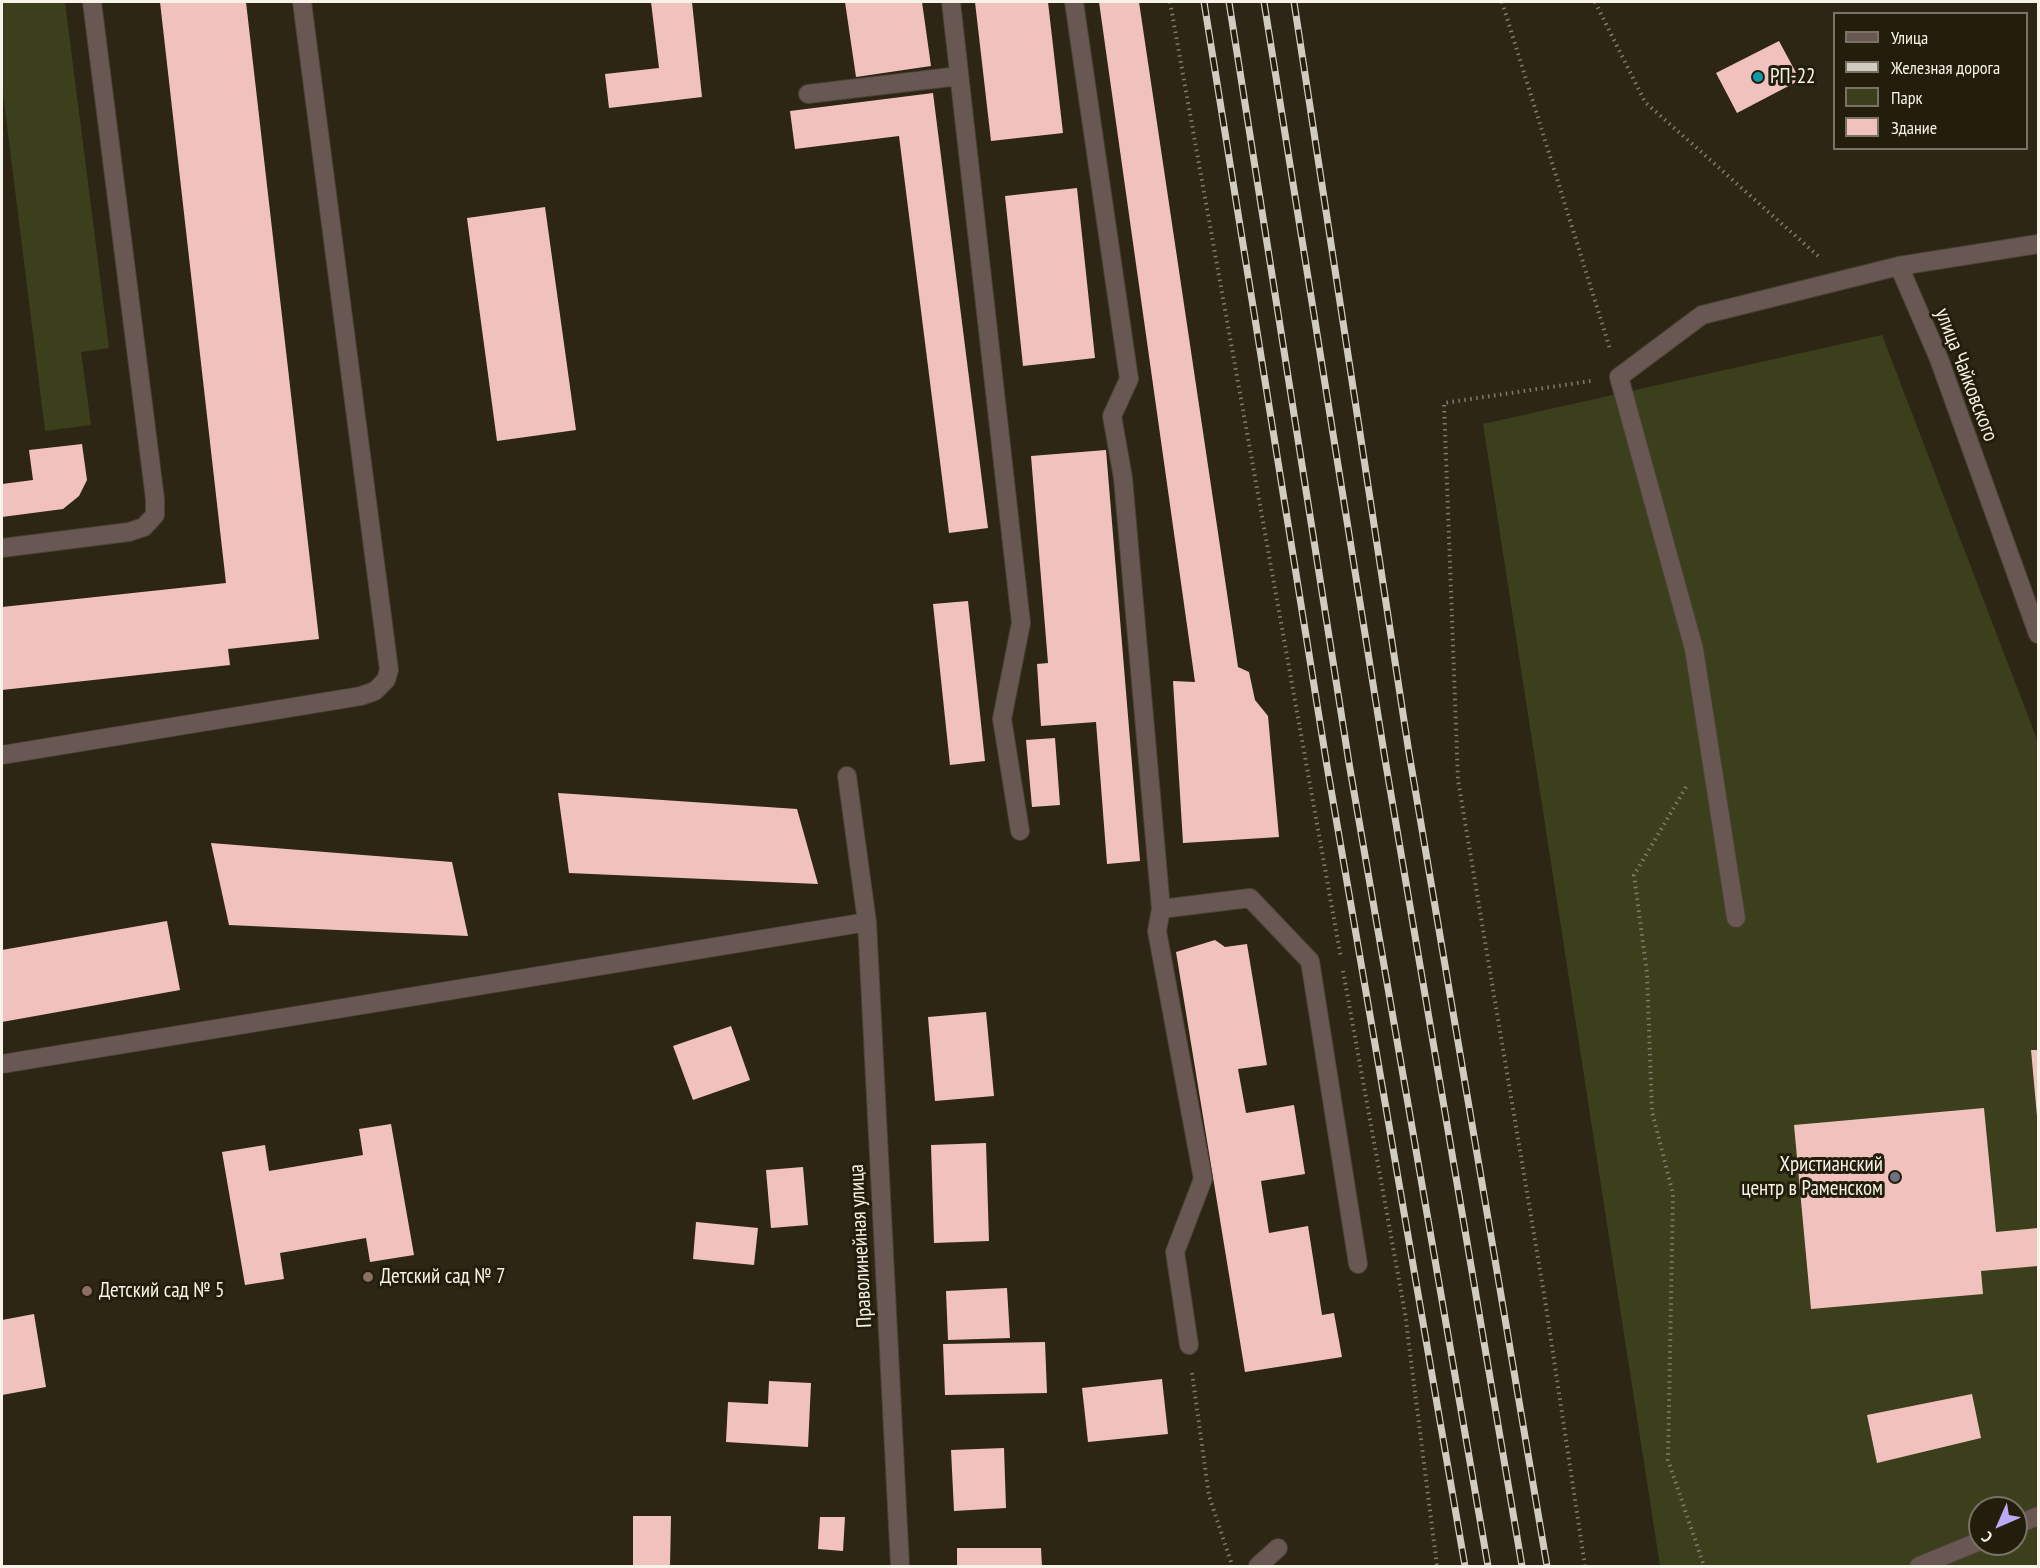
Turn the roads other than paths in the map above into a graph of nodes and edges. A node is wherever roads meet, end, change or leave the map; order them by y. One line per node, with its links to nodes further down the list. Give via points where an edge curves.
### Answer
1 (92, 2): 9 (street, via 155,515 144,527 129,532)
2 (302, 2): 11 (street, via 389,670 386,680 375,691 361,696)
3 (951, 2): 5 (street)
4 (1074, 2): 14 (street, via 1129,379 1112,416 1123,478)
5 (959, 76): 6 (street); 13 (street, via 1021,623 1002,719)
6 (808, 94)
7 (2038, 244): 8 (street)
8 (1899, 266): 10 (street, улица Чайковского, via 1939,359); 15 (street, via 1702,315 1619,377 1694,649)
9 (2, 548)
10 (2038, 634)
11 (2, 755)
12 (847, 776): 16 (street, Праволинейная улица)
13 (1020, 831)
14 (1161, 909): 18 (street, via 1250,898 1310,961); 19 (street, via 1157,931 1203,1179 1175,1252)
15 (1736, 918)
16 (867, 922): 17 (street); 22 (street, Праволинейная улица)
17 (2, 1064)
18 (1358, 1264)
19 (1189, 1345)
20 (1968, 1546): 24 (street)
21 (1278, 1548): 23 (street)
22 (900, 1566)
23 (1257, 1566)
24 (1919, 1566)

